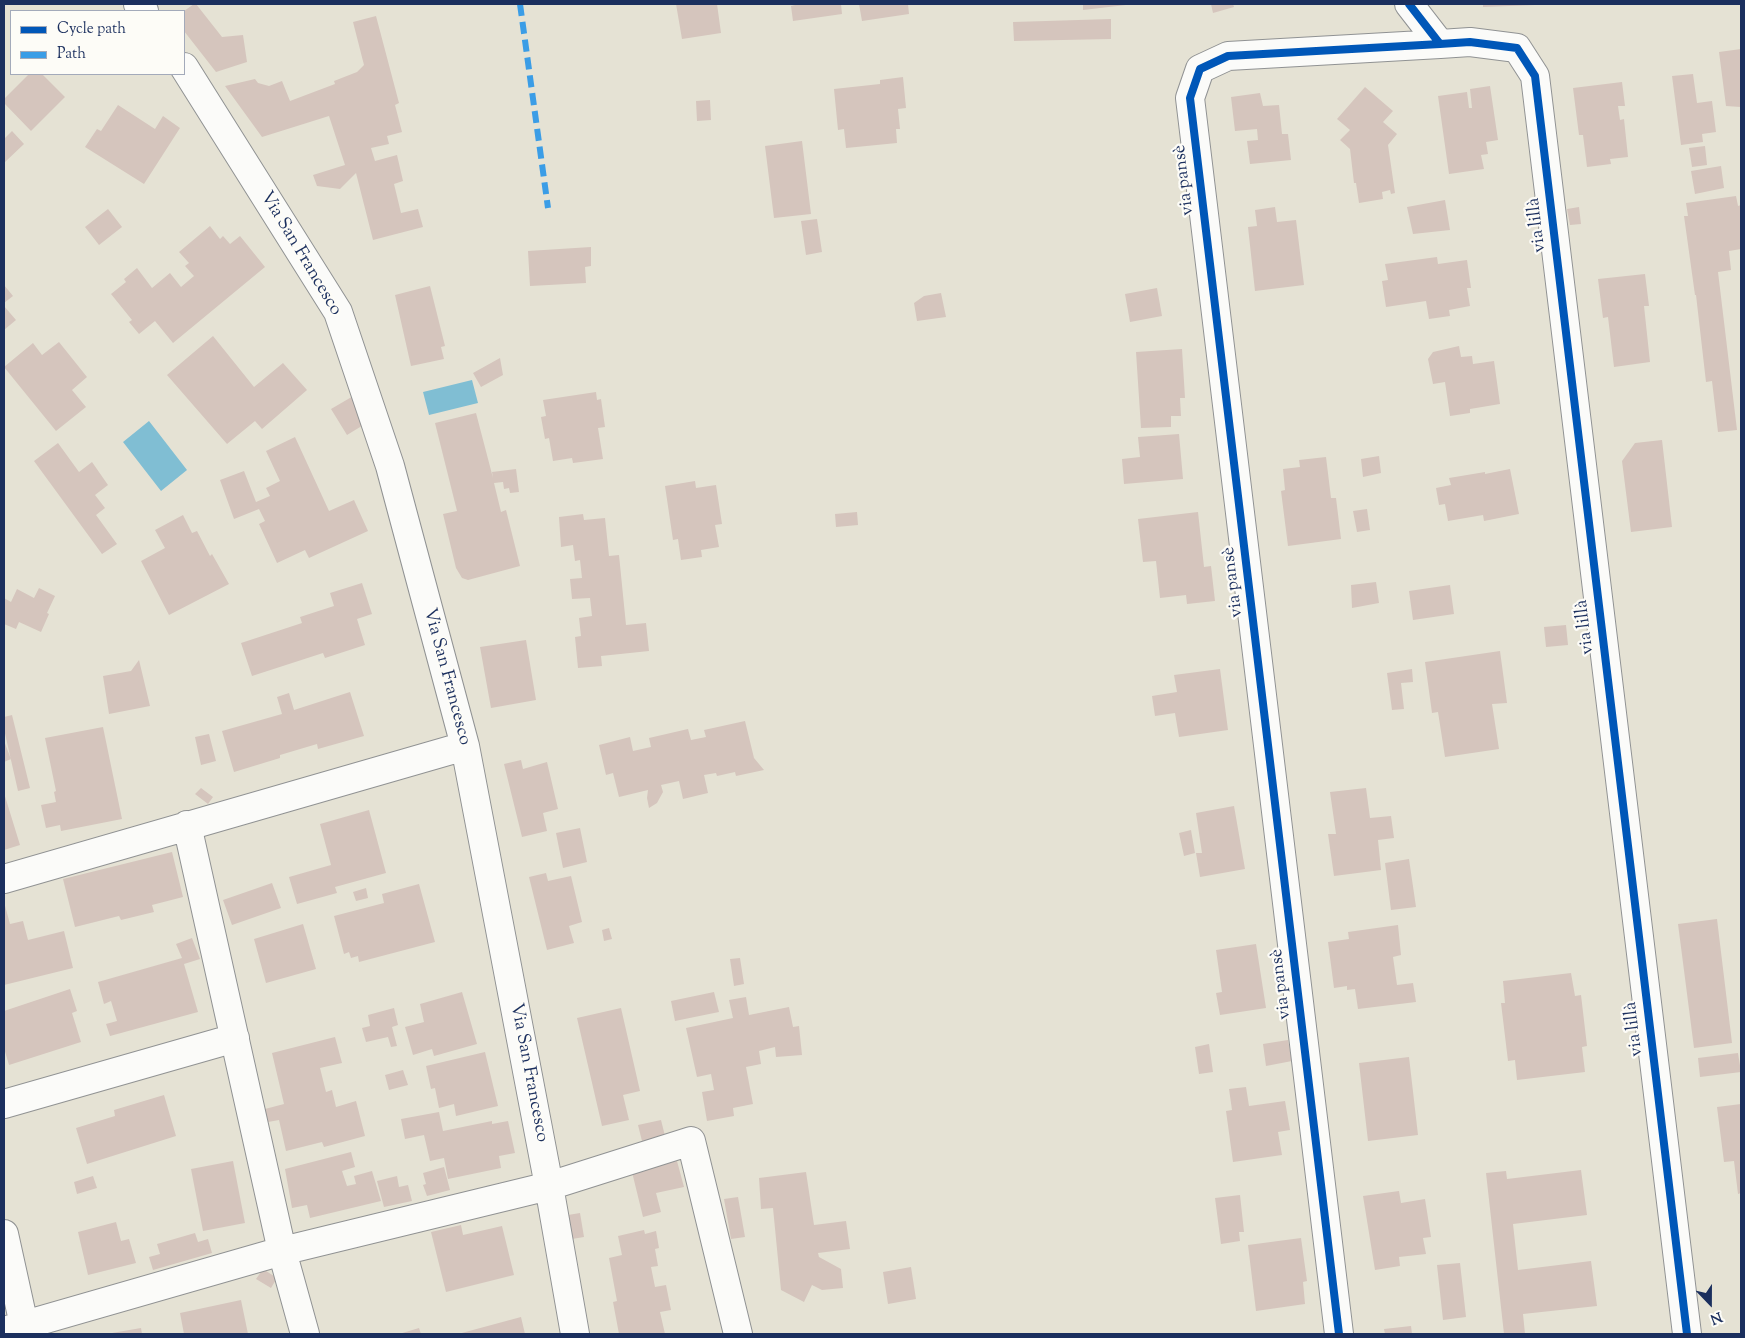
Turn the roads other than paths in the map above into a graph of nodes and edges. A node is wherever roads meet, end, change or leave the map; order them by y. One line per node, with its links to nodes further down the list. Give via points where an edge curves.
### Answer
1 (1409, 4): 2 (street)
2 (1440, 44): 16 (street, via pansè, via 1228,56 1200,69 1190,98); 17 (street, via lillà, via 1470,42 1517,48 1535,76)
3 (185, 69): 4 (street, Via San Francesco, via 338,312 390,466)
4 (465, 746): 5 (street); 9 (street, Via San Francesco)
5 (187, 825): 6 (street); 7 (street)
6 (4, 879)
7 (235, 1038): 8 (street); 11 (street)
8 (4, 1104)
9 (549, 1186): 11 (street); 14 (street, Via San Francesco); 15 (street, via 691,1141)
10 (4, 1234): 12 (street)
11 (282, 1250): 12 (street); 13 (street)
12 (18, 1330)
13 (305, 1334)
14 (575, 1334)
15 (738, 1334)
16 (1339, 1334)
17 (1687, 1334)

